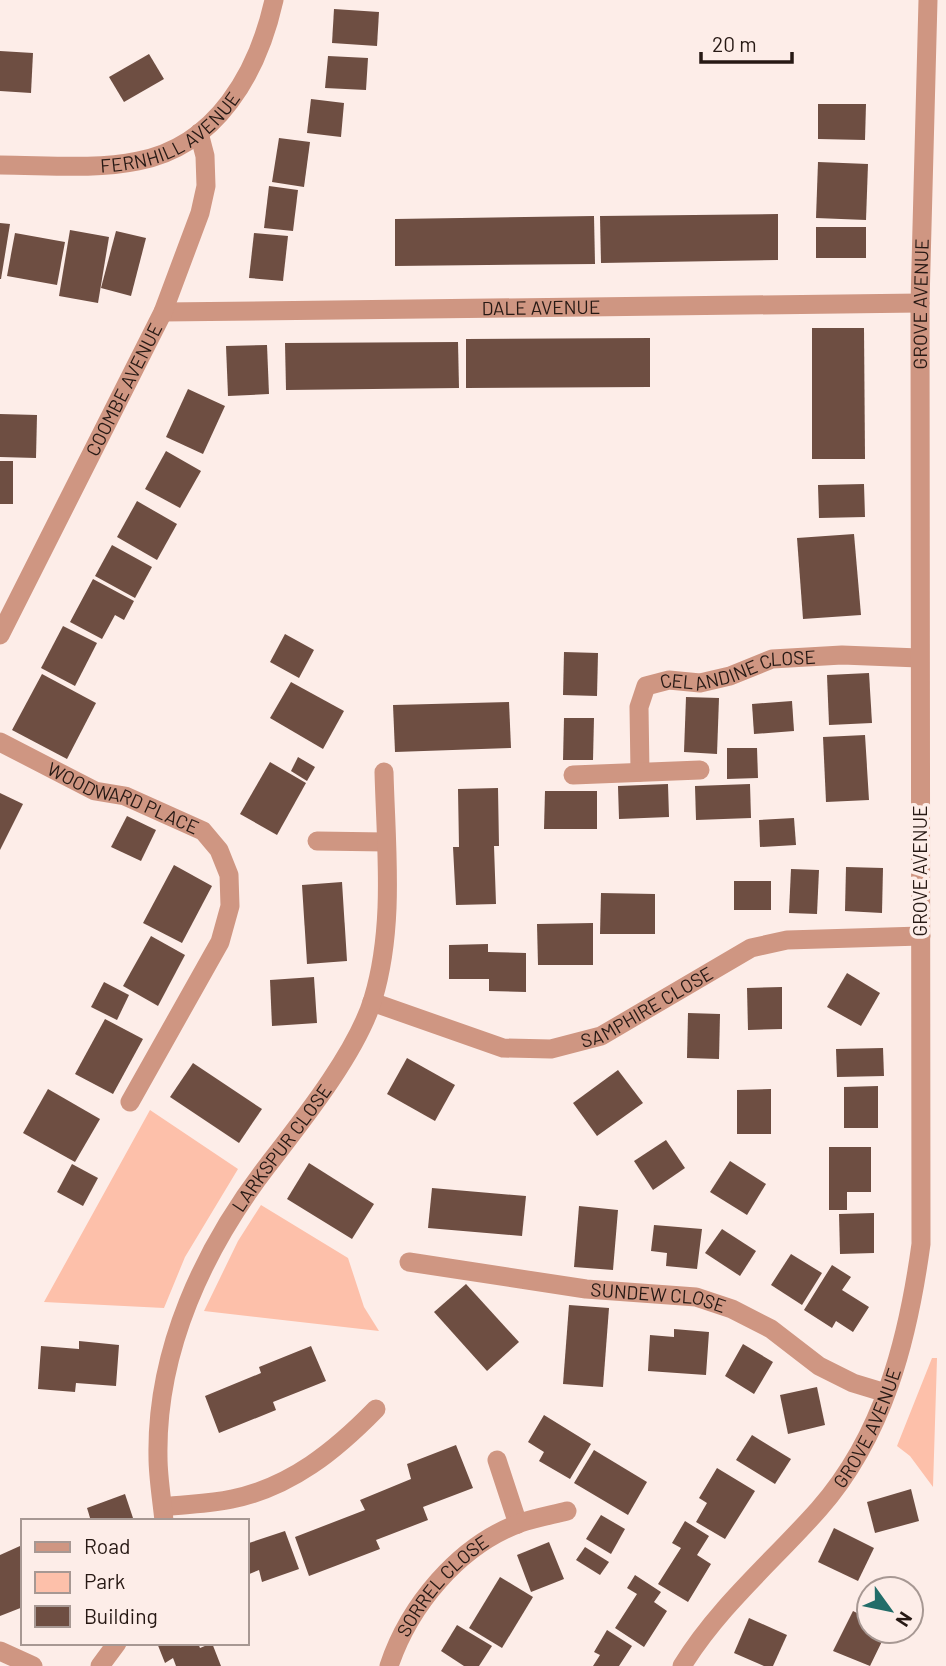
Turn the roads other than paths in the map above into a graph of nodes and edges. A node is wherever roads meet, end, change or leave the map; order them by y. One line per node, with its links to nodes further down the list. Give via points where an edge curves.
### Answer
1 (274, 0): 5 (street, FERNHILL AVENUE, via 268,26 242,85)
2 (928, 0): 3 (street, GROVE AVENUE)
3 (926, 75): 4 (street); 7 (street, GROVE AVENUE)
4 (946, 75)
5 (199, 133): 6 (street, FERNHILL AVENUE, via 162,155 139,161); 8 (street, COOMBE AVENUE, via 206,186)
6 (0, 165)
7 (920, 303): 8 (street, DALE AVENUE); 10 (street, GROVE AVENUE)
8 (163, 312): 9 (street, COOMBE AVENUE)
9 (0, 635)
10 (919, 658): 14 (street, CELANDINE CLOSE, via 842,655 772,659 730,676 646,685 639,707); 18 (street, GROVE AVENUE)
11 (0, 742): 20 (street, WOODWARD PLACE, via 95,791 125,796 203,831 219,850 229,875 230,906 220,942)
12 (699, 770): 14 (street)
13 (384, 772): 17 (street, LARKSPUR CLOSE)
14 (640, 772): 15 (street)
15 (573, 775)
16 (317, 841): 17 (street)
17 (386, 842): 19 (street, LARKSPUR CLOSE, via 387,920)
18 (921, 936): 19 (street, SAMPHIRE CLOSE, via 787,940 751,948 601,1036 551,1049 503,1048); 22 (street, GROVE AVENUE, via 921,1244 912,1315)
19 (372, 1002): 26 (street, LARKSPUR CLOSE, via 341,1063 224,1228 189,1297 165,1376 158,1458)
20 (131, 1102)
21 (408, 1262): 22 (street, SUNDEW CLOSE, via 586,1289 696,1297 771,1329 819,1367)
22 (886, 1393): 33 (street, GROVE AVENUE, via 848,1470 821,1507 711,1623)
23 (376, 1409): 26 (street, via 339,1446 274,1485)
24 (497, 1460): 27 (street)
25 (567, 1511): 27 (street, SORREL CLOSE)
26 (164, 1514)
27 (518, 1524): 32 (street, SORREL CLOSE, via 471,1550 428,1591)
28 (116, 1645): 31 (street)
29 (0, 1651): 30 (street)
30 (33, 1666)
31 (100, 1666)
32 (388, 1666)
33 (682, 1666)

